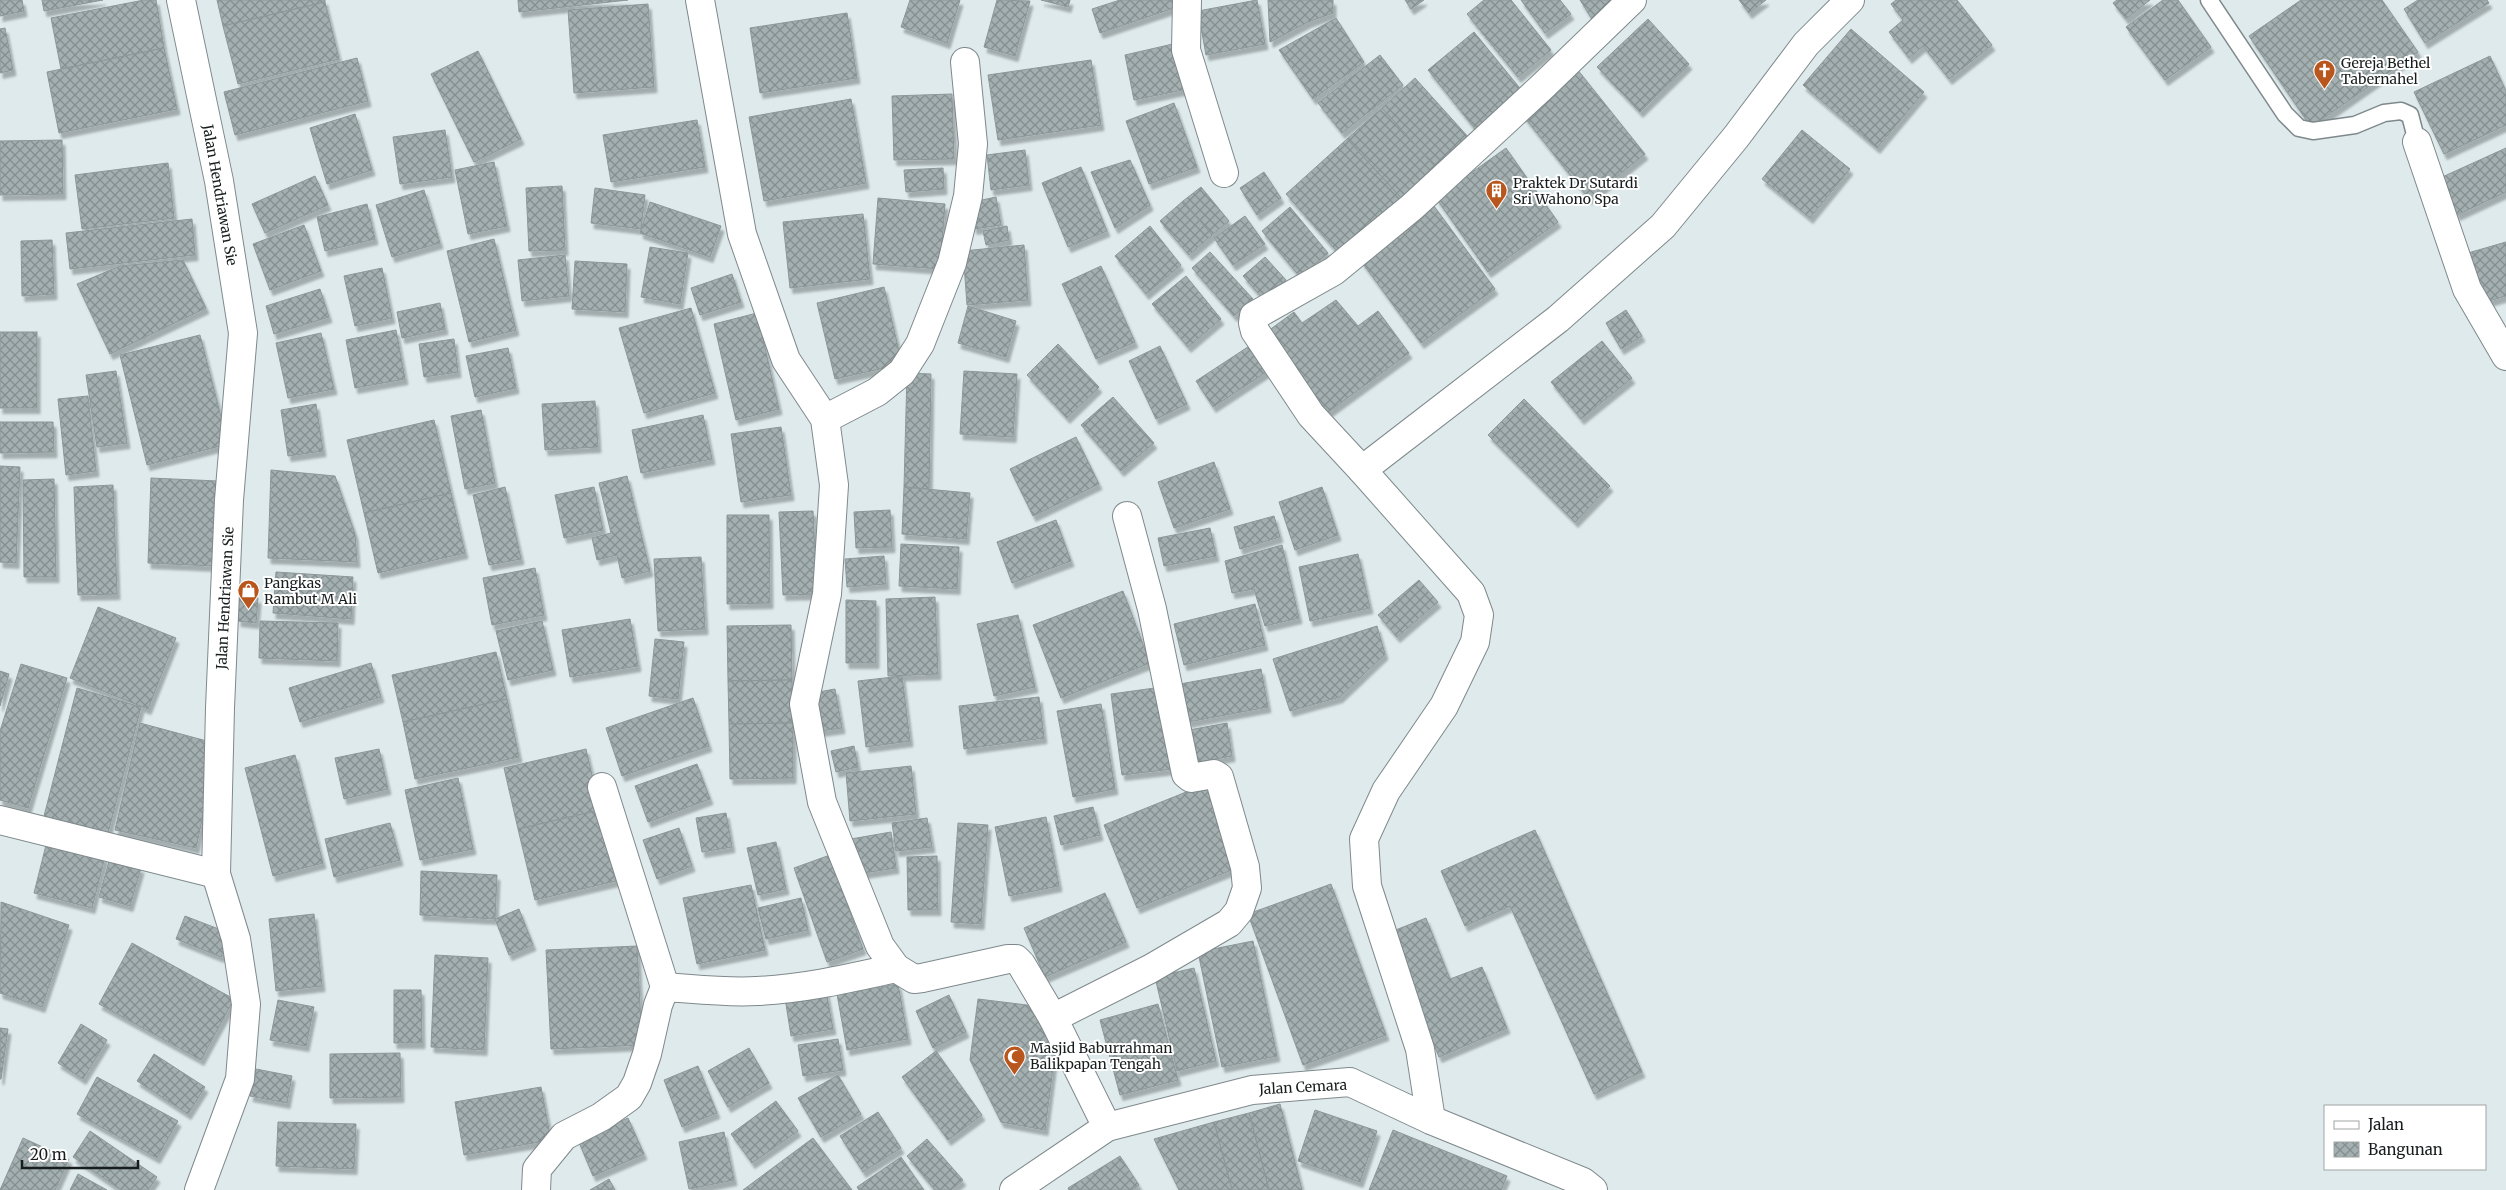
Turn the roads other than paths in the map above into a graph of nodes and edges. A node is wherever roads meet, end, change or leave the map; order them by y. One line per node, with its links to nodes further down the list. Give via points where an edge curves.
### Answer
1 (182, 0): 16 (street, Jalan Hendriawan Sie, via 219,181 243,333 228,520)
2 (700, 0): 11 (street, via 742,234 786,360)
3 (1187, 0): 9 (street, via 1186,50)
4 (1632, 0): 12 (street, via 1412,207 1334,271 1254,316 1255,331 1306,407)
5 (1850, 0): 12 (street, via 1806,44 1663,226 1558,319)
6 (2209, 0): 8 (lane, via 2285,114 2299,128 2313,131 2355,125 2384,113 2401,111 2410,116)
7 (965, 62): 11 (street, via 973,144 968,196 952,263 920,344 902,372 877,392)
8 (2417, 142): 10 (street, via 2467,290)
9 (1224, 173)
10 (2506, 356)
11 (825, 419): 17 (street, via 834,485 827,594 804,704 822,802 880,946)
12 (1362, 470): 20 (street, via 1471,593 1480,616 1475,642 1444,706 1386,791 1364,840 1366,886 1420,1049)
13 (1127, 516): 19 (street, via 1152,609 1186,774 1191,778 1214,774 1219,777 1245,867 1247,888 1239,911 1229,923 1150,969)
14 (602, 787): 18 (street)
15 (0, 820): 16 (street)
16 (216, 874): 22 (street, Jalan Hendriawan Sie, via 236,938 246,1004 240,1078)
17 (896, 968): 18 (street, via 835,981 755,992); 19 (street, via 914,978 922,978 1016,959)
18 (665, 987): 23 (street, via 647,1054 629,1097 601,1117 564,1136 537,1169)
19 (1053, 1018): 21 (street)
20 (1431, 1120): 21 (street, Jalan Cemara, via 1350,1082 1252,1090); 25 (street, Jalan Cemara, via 1583,1182)
21 (1107, 1127): 24 (street, Jalan Cemara)
22 (198, 1190)
23 (536, 1190)
24 (1014, 1190)
25 (1593, 1190)

